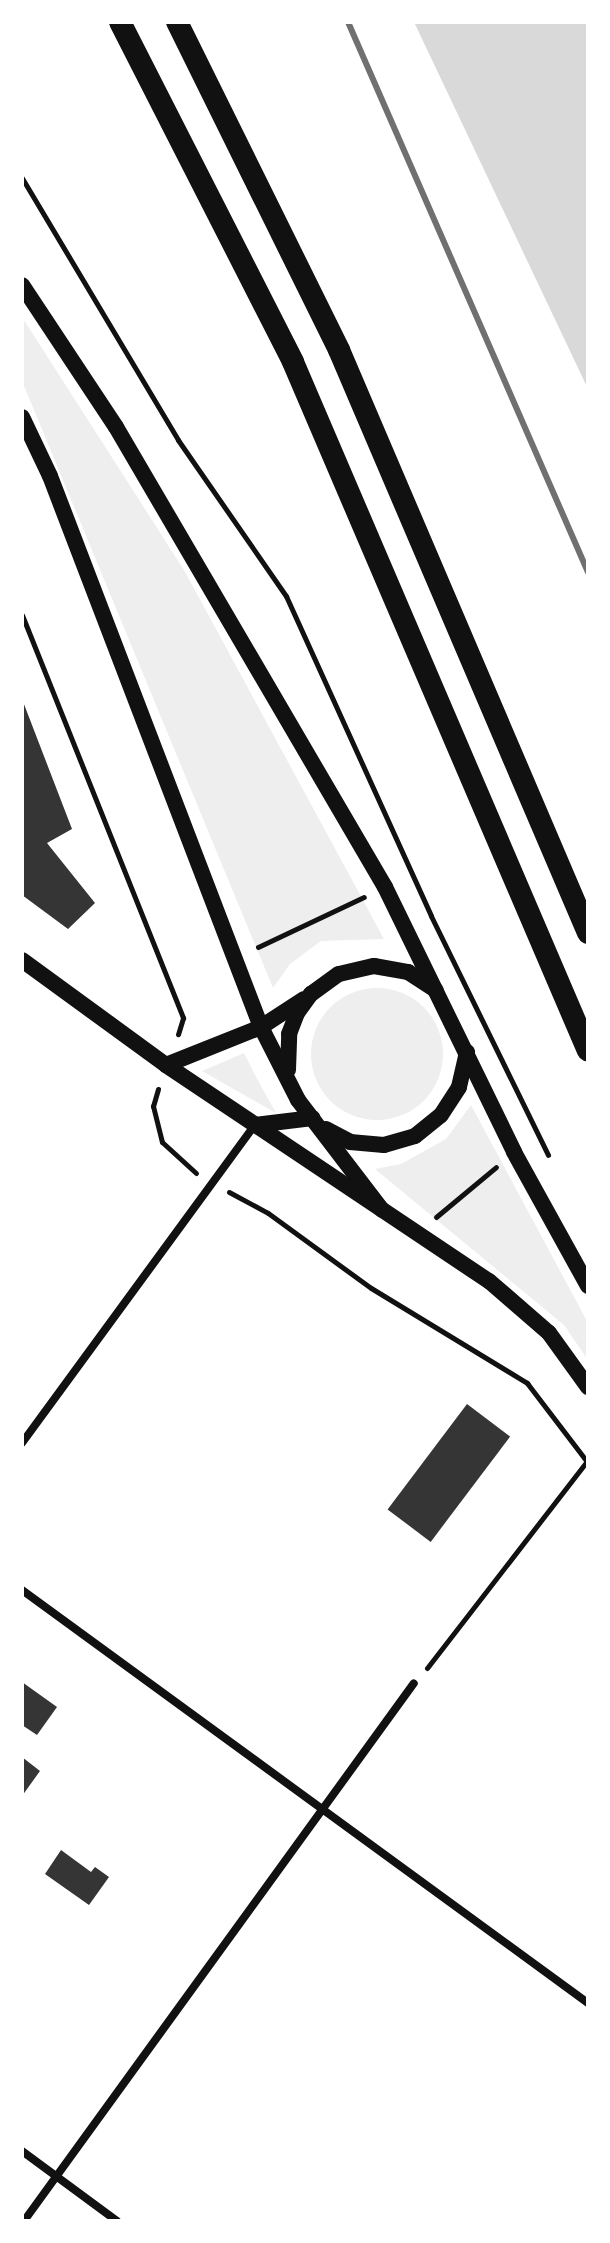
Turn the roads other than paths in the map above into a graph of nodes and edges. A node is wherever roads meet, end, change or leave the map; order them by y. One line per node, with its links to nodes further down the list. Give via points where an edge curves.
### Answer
1 (120, 22): 10 (highway, via 293,362)
2 (177, 22): 5 (highway, via 339,350)
3 (22, 285): 7 (main road, via 133,454 385,887)
4 (22, 417): 9 (main road, via 50,476)
5 (588, 933)
6 (22, 960): 12 (main road)
7 (437, 991): 8 (main road, via 408,972 374,966 339,974); 11 (main road)
8 (311, 994): 9 (main road); 13 (main road, via 289,1034)
9 (261, 1027): 12 (main road); 13 (main road)
10 (588, 1051)
11 (467, 1052): 14 (main road, via 459,1087 441,1115 415,1136 384,1145 350,1142); 17 (main road, via 514,1152)
12 (166, 1065): 15 (main road)
13 (289, 1080): 14 (main road)
14 (317, 1123): 15 (main road); 16 (main road)
15 (255, 1125): 16 (main road); 19 (street)
16 (382, 1210): 18 (main road, via 489,1281 549,1333)
17 (588, 1286)
18 (588, 1387)
19 (22, 1443)
20 (22, 1590): 22 (street)
21 (414, 1683): 22 (street)
22 (323, 1809): 23 (street); 25 (street)
23 (588, 2003)
24 (22, 2151): 25 (street)
25 (56, 2177): 26 (street); 27 (street)
26 (24, 2221)
27 (117, 2221)

